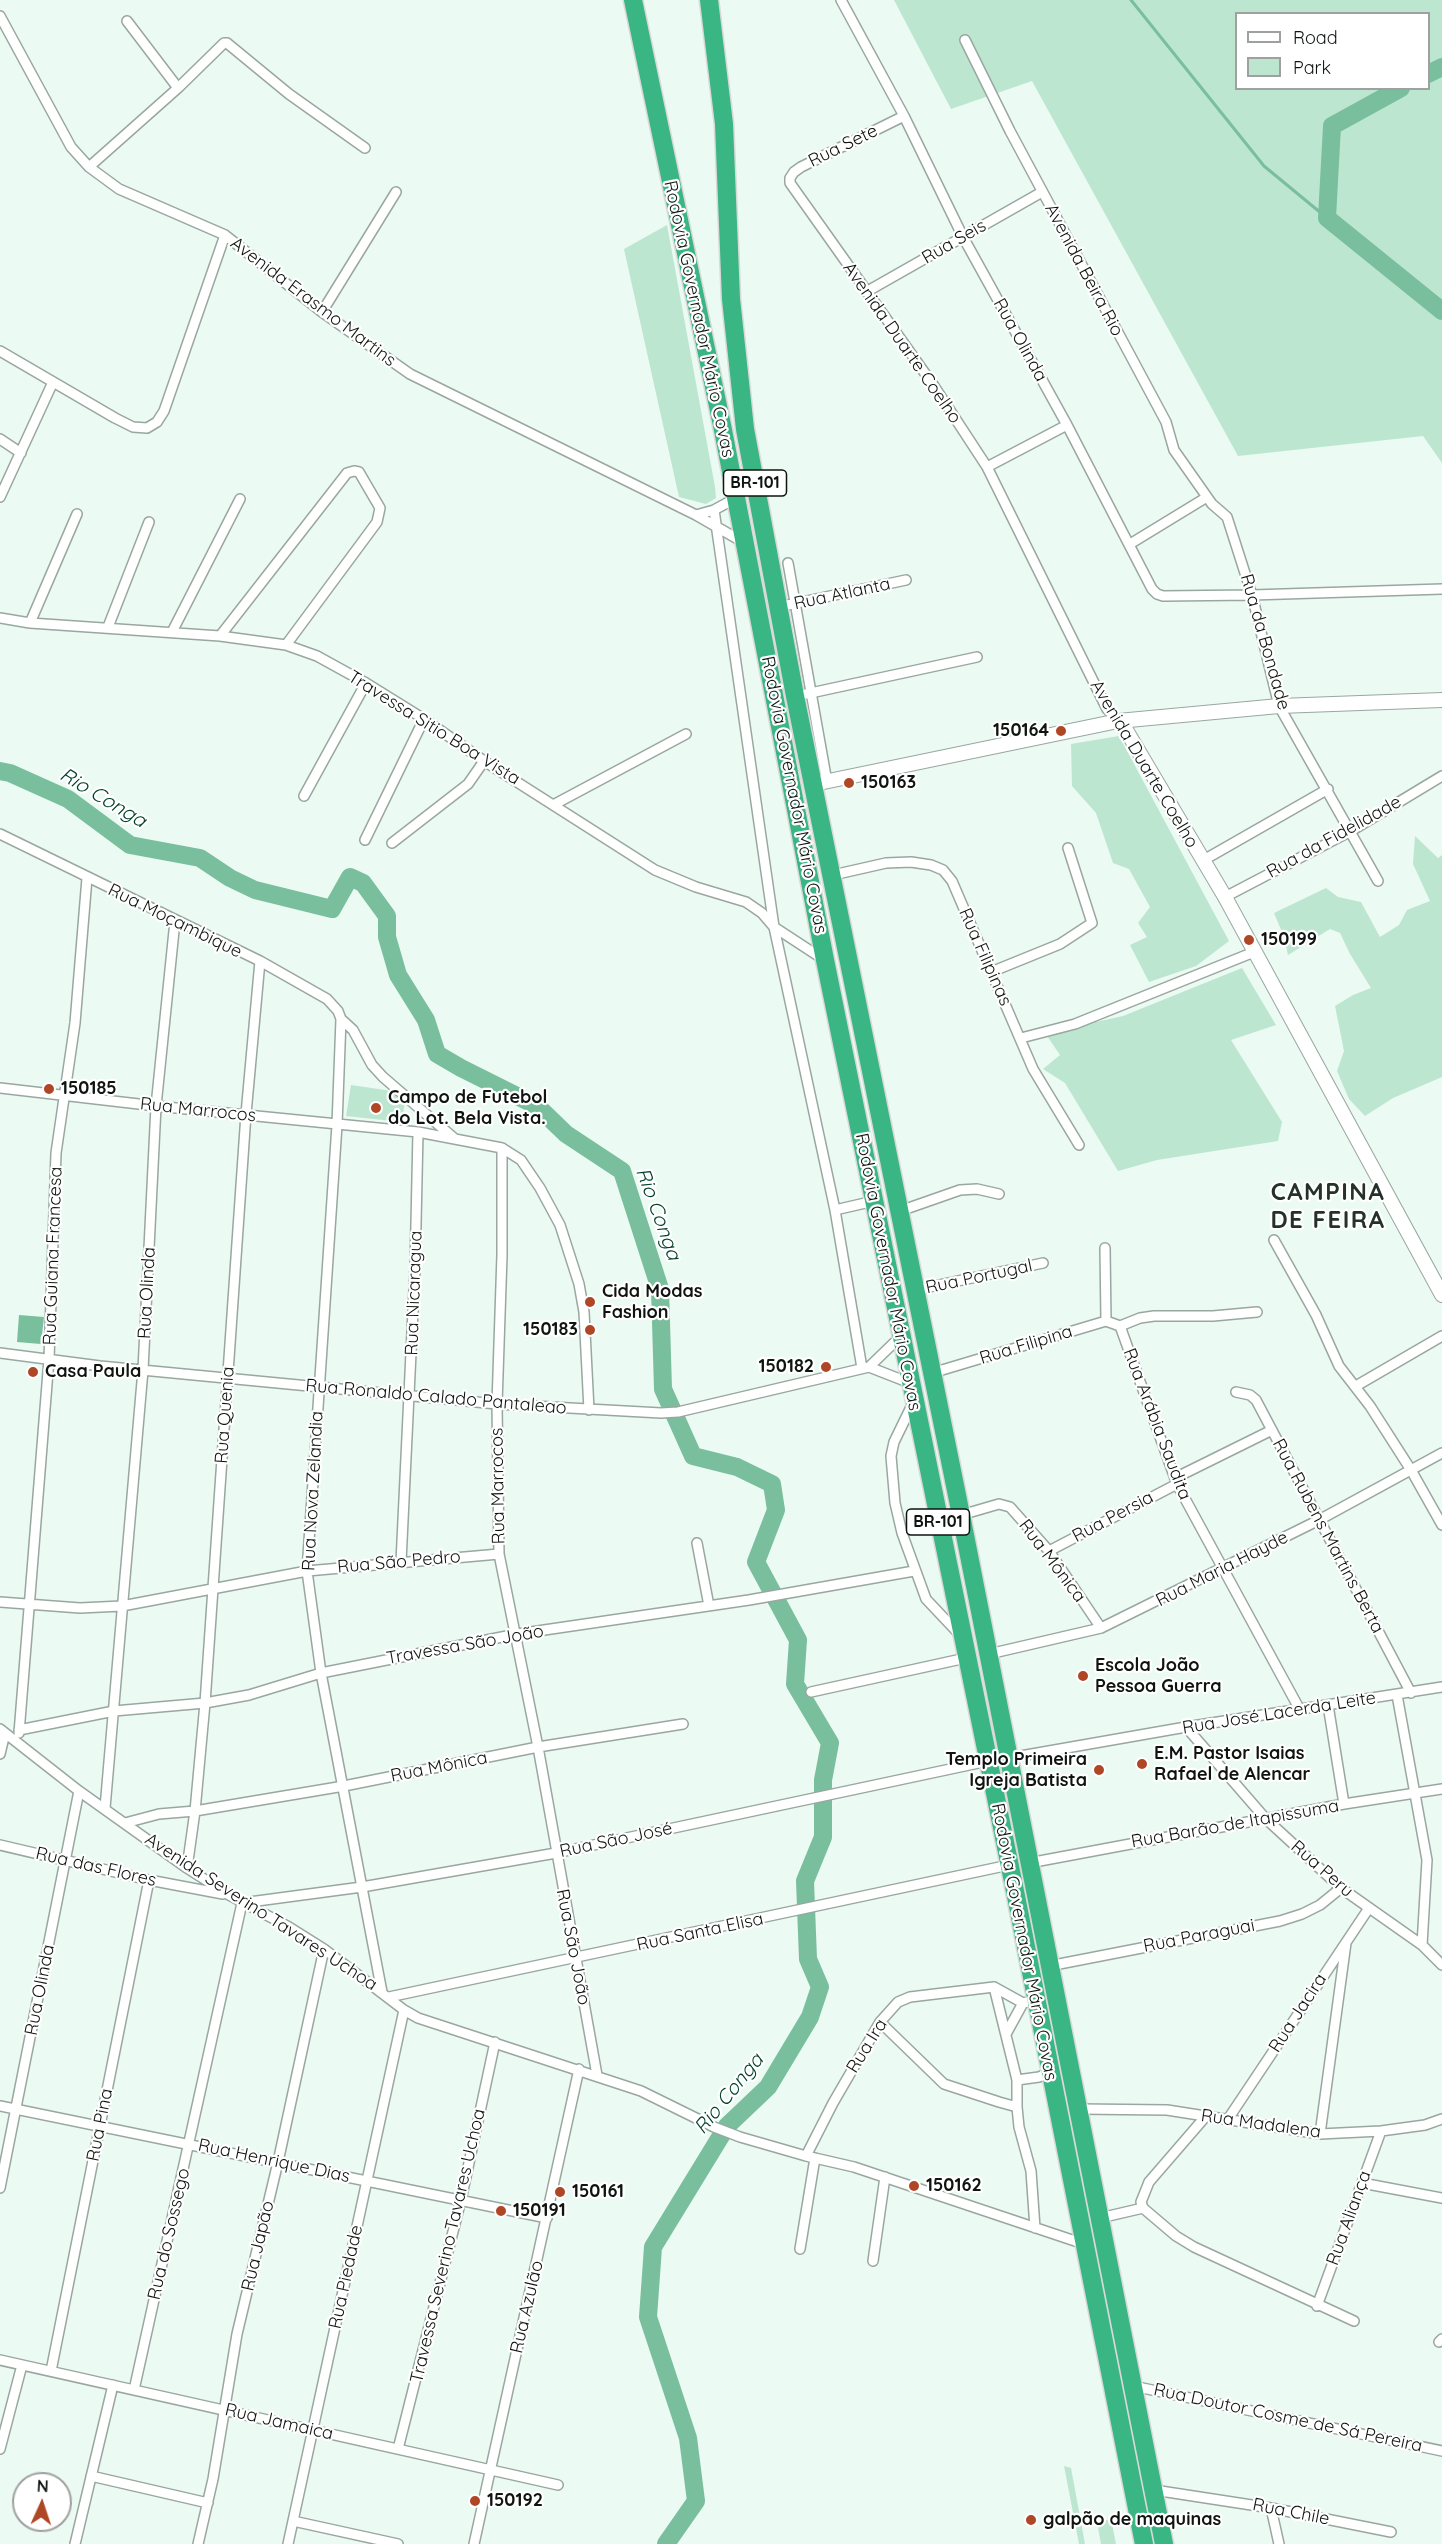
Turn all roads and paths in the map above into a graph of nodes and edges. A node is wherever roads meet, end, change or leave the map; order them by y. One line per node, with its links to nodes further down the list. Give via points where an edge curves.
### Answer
1 (841, 0): 8 (street, Rua Olinda)
2 (709, 2): 40 (highway, Rodovia Governador Mário Covas / BR-101, via 724,124 738,380)
3 (635, 4): 26 (highway, Rodovia Governador Mário Covas / BR-101)
4 (0, 16): 10 (street, Avenida Erasmo Martins, via 71,147)
5 (127, 21): 7 (street)
6 (965, 40): 13 (street, Avenida Beira Rio)
7 (178, 88): 9 (street, via 227,43); 10 (street)
8 (904, 116): 11 (street, Rua Sete, via 801,167); 15 (street, Rua Olinda)
9 (365, 148)
10 (89, 167): 14 (street, Avenida Erasmo Martins, via 119,189)
11 (790, 183): 16 (street, Avenida Duarte Coelho)
12 (396, 192): 17 (street)
13 (1042, 192): 15 (street, Rua Seis); 25 (street, Avenida Beira Rio, via 1166,422 1174,450)
14 (225, 235): 17 (street, Avenida Erasmo Martins); 19 (street, via 157,422 147,428 133,427)
15 (963, 237): 16 (street, Rua Seis); 20 (street, Rua Olinda)
16 (866, 292): 23 (street, Avenida Duarte Coelho)
17 (322, 312): 30 (street, Avenida Erasmo Martins, via 410,374)
18 (0, 351): 19 (street)
19 (53, 382): 22 (street)
20 (1067, 425): 23 (street); 33 (street, Rua Olinda)
21 (0, 439): 22 (street)
22 (21, 453): 24 (street)
23 (987, 467): 53 (street, Avenida Duarte Coelho, via 1107,709)
24 (0, 497)
25 (1207, 497): 33 (street); 38 (street, Rua da Bondade, via 1227,517)
26 (736, 498): 28 (street); 34 (highway, Rodovia Governador Mário Covas / BR-101)
27 (240, 499): 44 (street)
28 (714, 510): 30 (street); 32 (street)
29 (77, 514): 42 (street)
30 (696, 515): 32 (street, Avenida Erasmo Martins)
31 (149, 522): 43 (street)
32 (717, 525): 34 (street, Avenida Erasmo Martins); 72 (street)
33 (1130, 543): 38 (street, Rua Olinda, via 1157,594)
34 (746, 544): 74 (highway, Rodovia Governador Mário Covas / BR-101)
35 (788, 563): 39 (street)
36 (906, 580): 39 (street, Rua Atlanta)
37 (1442, 589): 38 (street)
38 (1252, 595): 51 (street, Rua da Bondade)
39 (796, 604): 40 (street, Rua Atlanta); 49 (street)
40 (778, 607): 49 (highway, Rodovia Governador Mário Covas / BR-101)
41 (0, 618): 42 (street, Travessa Sitio Boa Vista)
42 (30, 623): 43 (street, Travessa Sitio Boa Vista)
43 (108, 627): 44 (street, Travessa Sitio Boa Vista)
44 (172, 632): 45 (street, Travessa Sitio Boa Vista)
45 (220, 636): 46 (street, Travessa Sitio Boa Vista); 46 (street, via 347,473 359,472 380,508 377,522)
46 (286, 645): 48 (street, Travessa Sitio Boa Vista, via 317,656)
47 (976, 657): 49 (street)
48 (366, 683): 52 (street, Travessa Sitio Boa Vista); 59 (street)
49 (802, 694): 57 (highway, Rodovia Governador Mário Covas / BR-101)
50 (1442, 700): 51 (main road)
51 (1279, 706): 53 (main road); 58 (street, Rua da Bondade)
52 (424, 719): 55 (street, Travessa Sitio Boa Vista); 63 (street)
53 (1118, 721): 57 (main road); 66 (main road, Avenida Duarte Coelho)
54 (686, 734): 60 (street)
55 (484, 761): 60 (street, Travessa Sitio Boa Vista); 64 (street, via 468,784)
56 (1442, 776): 61 (street, Rua da Fidelidade)
57 (820, 783): 67 (highway, Rodovia Governador Mário Covas / BR-101)
58 (1328, 789): 61 (street, Rua da Bondade); 66 (street)
59 (304, 796)
60 (555, 804): 72 (street, Travessa Sitio Boa Vista, via 667,877 746,902)
61 (1351, 831): 69 (street, Rua da Bondade); 70 (street, Rua da Fidelidade)
62 (0, 834): 68 (street, Rua Moçambique)
63 (365, 840)
64 (392, 843)
65 (1068, 848): 76 (street, via 1092,923 1060,944)
66 (1202, 861): 70 (main road, Avenida Duarte Coelho)
67 (832, 875): 76 (street, Rua Filipinas, via 886,863 911,862 943,870 952,881); 91 (highway, Rodovia Governador Mário Covas / BR-101)
68 (87, 878): 71 (street, Rua Moçambique); 80 (street, Rua Guiana Francesa)
69 (1378, 881)
70 (1225, 897): 73 (main road, Avenida Duarte Coelho)
71 (175, 921): 75 (street, Rua Moçambique); 81 (street, Rua Olinda)
72 (774, 927): 74 (street, Travessa Sitio Boa Vista); 90 (street)
73 (1254, 952): 78 (street, via 1075,1024); 96 (main road, Avenida Duarte Coelho)
74 (825, 960): 89 (highway, Rodovia Governador Mário Covas / BR-101)
75 (260, 961): 77 (street, Rua Moçambique, via 327,999); 82 (street, Rua Quenia)
76 (991, 972): 78 (street, Rua Filipinas)
77 (341, 1019): 83 (street, Rua Nova Zelandia); 85 (street, Rua Moçambique, via 353,1030 383,1077)
78 (1021, 1038): 86 (street, Rua Filipinas, via 1033,1070)
79 (0, 1088): 80 (street, Rua Marrocos)
80 (66, 1096): 81 (street, Rua Marrocos); 103 (street, Rua Guiana Francesa, via 56,1153)
81 (156, 1106): 82 (street, Rua Marrocos); 105 (street, Rua Olinda)
82 (246, 1114): 83 (street, Rua Marrocos); 107 (street, Rua Quenia)
83 (337, 1125): 84 (street, Rua Marrocos); 108 (street, Rua Nova Zelandia)
84 (418, 1132): 85 (street, Rua Marrocos); 112 (street, Rua Nicaragua)
85 (455, 1139): 87 (street, Rua Marrocos)
86 (1079, 1144)
87 (502, 1148): 113 (street, Rua Marrocos); 114 (street, Rua Marrocos, via 521,1160 560,1225 585,1312)
88 (999, 1194): 91 (street, via 960,1190)
89 (874, 1201): 90 (street); 100 (highway, Rodovia Governador Mário Covas / BR-101)
90 (835, 1210): 104 (street)
91 (900, 1211): 95 (highway, Rodovia Governador Mário Covas / BR-101)
92 (1274, 1240): 109 (street, via 1339,1366)
93 (1105, 1248): 98 (street)
94 (1043, 1263): 95 (street, Rua Portugal)
95 (915, 1290): 106 (highway, Rodovia Governador Mário Covas / BR-101)
96 (1442, 1295)
97 (1257, 1312): 99 (street, via 1154,1316)
98 (1106, 1321): 99 (street); 106 (street, Rua Filipina)
99 (1120, 1326): 118 (street, Rua Arábia Saudita)
100 (901, 1336): 104 (street); 110 (highway, Rodovia Governador Mário Covas / BR-101)
101 (1442, 1336): 109 (street)
102 (0, 1353): 103 (street, Rua Ronaldo Calado Pantaleao)
103 (49, 1359): 105 (street, Rua Ronaldo Calado Pantaleao); 131 (street, Rua Guiana Francesa)
104 (866, 1367): 110 (street); 114 (street, Rua Ronaldo Calado Pantaleao, via 678,1412)
105 (143, 1370): 107 (street, Rua Ronaldo Calado Pantaleao); 132 (street, Rua Olinda)
106 (932, 1373): 119 (highway, Rodovia Governador Mário Covas / BR-101)
107 (228, 1377): 108 (street, Rua Ronaldo Calado Pantaleao); 129 (street, Rua Quenia)
108 (318, 1386): 112 (street, Rua Ronaldo Calado Pantaleao); 127 (street, Rua Nova Zelandia)
109 (1356, 1386): 117 (street)
110 (912, 1392): 128 (street, via 894,1442 890,1468 902,1533); 136 (highway, Rodovia Governador Mário Covas / BR-101)
111 (1236, 1392): 115 (street, Rua Rubens Martins Berta, via 1250,1395)
112 (410, 1396): 113 (street, Rua Ronaldo Calado Pantaleao); 125 (street, Rua Nicaragua)
113 (497, 1404): 114 (street, Rua Ronaldo Calado Pantaleao); 124 (street, Rua Marrocos)
114 (590, 1410)
115 (1272, 1430): 118 (street, Rua Persia); 120 (street, Rua Rubens Martins Berta)
116 (1442, 1453): 117 (street, Rua Maria Hayde)
117 (1411, 1470): 120 (street, Rua Maria Hayde); 121 (street)
118 (1176, 1481): 123 (street, Rua Persia); 126 (street, Rua Arábia Saudita)
119 (961, 1515): 123 (street, Rua Mônica, via 1005,1504); 137 (highway, Rodovia Governador Mário Covas / BR-101)
120 (1320, 1520): 126 (street, Rua Maria Hayde); 142 (street, Rua Rubens Martins Berta)
121 (1442, 1525)
122 (697, 1543): 133 (street)
123 (1049, 1551): 134 (street, Rua Mônica)
124 (499, 1554): 125 (street, Rua São Pedro); 135 (street, Rua Marrocos)
125 (400, 1562): 127 (street, Rua São Pedro)
126 (1224, 1568): 134 (street, Rua Maria Hayde); 146 (street, Rua Arábia Saudita)
127 (307, 1571): 129 (street, Rua São Pedro); 139 (street, Rua Nova Zelandia)
128 (914, 1571): 133 (street, Travessa São João); 136 (street, via 926,1599)
129 (212, 1590): 132 (street, Rua São Pedro); 144 (street, Rua Quenia)
130 (0, 1602): 131 (street, Rua São Pedro)
131 (28, 1605): 132 (street, Rua São Pedro); 150 (street, Rua Guiana Francesa)
132 (122, 1606): 147 (street, Rua Olinda)
133 (709, 1606): 135 (street, Travessa São João)
134 (1101, 1628): 137 (street, Rua Maria Hayde)
135 (517, 1634): 139 (street, Travessa São João); 153 (street, Rua Marrocos)
136 (962, 1637): 138 (highway, Rodovia Governador Mário Covas / BR-101)
137 (989, 1654): 155 (highway, Rodovia Governador Mário Covas / BR-101)
138 (966, 1658): 141 (street); 156 (highway, Rodovia Governador Mário Covas / BR-101)
139 (321, 1673): 144 (street, Travessa São João, via 249,1695); 157 (street, Rua Nova Zelandia)
140 (1442, 1687): 142 (street, Rua José Lacerda Leite)
141 (811, 1692)
142 (1411, 1693): 143 (street, Rua José Lacerda Leite)
143 (1397, 1695): 145 (street, Rua José Lacerda Leite); 160 (street)
144 (205, 1703): 147 (street, Travessa São João); 163 (street, Rua Quenia)
145 (1328, 1705): 146 (street, Rua José Lacerda Leite); 161 (street)
146 (1300, 1710): 149 (street, Rua José Lacerda Leite)
147 (114, 1711): 150 (street, Travessa São João); 162 (street, Rua Olinda)
148 (682, 1724): 153 (street, Rua Mônica)
149 (1186, 1727): 155 (street, Rua José Lacerda Leite); 164 (street, Rua Peru)
150 (19, 1730): 152 (street, Rua Guiana Francesa)
151 (3, 1731): 152 (street, Avenida Severino Tavares Uchoa); 154 (street)
152 (18, 1742): 159 (street, Avenida Severino Tavares Uchoa)
153 (538, 1747): 157 (street, Rua Mônica); 167 (street, Rua São João)
154 (0, 1754)
155 (1009, 1758): 169 (highway, Rodovia Governador Mário Covas / BR-101)
156 (988, 1761): 167 (street, Rua São José); 170 (highway, Rodovia Governador Mário Covas / BR-101)
157 (344, 1786): 163 (street, Rua Mônica); 173 (street, Rua Nova Zelandia)
158 (1442, 1789): 160 (street, Rua Barão de Itapissuma)
159 (79, 1791): 162 (street, Avenida Severino Tavares Uchoa); 168 (street, Rua Olinda)
160 (1414, 1795): 161 (street, Rua Barão de Itapissuma); 179 (street, via 1427,1860)
161 (1344, 1804): 164 (street, Rua Barão de Itapissuma)
162 (105, 1808): 165 (street, Avenida Severino Tavares Uchoa)
163 (195, 1811): 165 (street, Rua Mônica, via 159,1814); 171 (street, Rua Quenia)
164 (1265, 1818): 169 (street, Rua Barão de Itapissuma); 174 (street, Rua Peru)
165 (125, 1823): 171 (street, Avenida Severino Tavares Uchoa)
166 (0, 1845): 168 (street, Rua das Flores)
167 (556, 1853): 173 (street, Rua São José); 181 (street, Rua São João)
168 (65, 1860): 172 (street, Rua das Flores); 199 (street, Rua Olinda)
169 (1029, 1863): 183 (highway, Rodovia Governador Mário Covas / BR-101)
170 (1009, 1865): 181 (street, Rua Santa Elisa); 186 (highway, Rodovia Governador Mário Covas / BR-101)
171 (187, 1868): 175 (street, Avenida Severino Tavares Uchoa)
172 (149, 1880): 175 (street, Rua das Flores); 203 (street, Rua Pina)
173 (362, 1887): 176 (street, Rua São José); 185 (street, Rua Nova Zelandia)
174 (1341, 1888): 177 (street, Rua Peru); 183 (street, Rua Paraguai, via 1320,1905 1280,1921)
175 (228, 1895): 176 (street, Avenida Severino Tavares Uchoa)
176 (242, 1903): 180 (street, Avenida Severino Tavares Uchoa); 206 (street, Rua do Sossego)
177 (1368, 1908): 178 (street, Rua Jacira); 179 (street, Rua Peru)
178 (1346, 1940): 201 (street, Rua Jacira); 205 (street)
179 (1422, 1945): 182 (street, Rua Peru)
180 (324, 1949): 185 (street, Avenida Severino Tavares Uchoa); 208 (street, Rua Japão)
181 (575, 1959): 185 (street, Rua Santa Elisa); 194 (street, Rua São João)
182 (1442, 1965)
183 (1049, 1966): 191 (highway, Rodovia Governador Mário Covas / BR-101)
184 (994, 1987): 186 (street); 188 (street, Rua Ira, via 910,1997 898,2002); 189 (street)
185 (386, 1995): 187 (street, Avenida Severino Tavares Uchoa)
186 (1030, 2001): 189 (street); 193 (highway, Rodovia Governador Mário Covas / BR-101)
187 (404, 2010): 190 (street, Avenida Severino Tavares Uchoa, via 436,2025); 210 (street, Rua Piedade)
188 (880, 2022): 197 (street, via 944,2084); 207 (street, Rua Ira, via 832,2103)
189 (1006, 2034): 195 (street)
190 (495, 2042): 192 (street, Avenida Severino Tavares Uchoa); 214 (street, Travessa Severino Tavares Uchoa)
191 (1070, 2065): 193 (street); 198 (highway, Rodovia Governador Mário Covas / BR-101)
192 (579, 2069): 194 (street, Avenida Severino Tavares Uchoa); 216 (street, Rua Azulão)
193 (1049, 2072): 195 (street); 219 (highway, Rodovia Governador Mário Covas / BR-101)
194 (597, 2075): 207 (street, Avenida Severino Tavares Uchoa, via 641,2091 714,2127)
195 (1017, 2079): 197 (street)
196 (0, 2106): 199 (street, Rua Henrique Dias)
197 (1017, 2107): 218 (street, via 1018,2127 1031,2172)
198 (1080, 2109): 200 (street, Rua Madalena, via 1167,2110); 217 (highway, Rodovia Governador Mário Covas / BR-101)
199 (16, 2110): 203 (street, Rua Henrique Dias); 212 (street, Rua Olinda)
200 (1206, 2116): 201 (street, Rua Madalena); 215 (street, via 1149,2182 1141,2202)
201 (1228, 2119): 205 (street, Rua Madalena)
202 (1442, 2119): 204 (street, Rua Madalena)
203 (100, 2126): 206 (street, Rua Henrique Dias); 226 (street, Rua Pina)
204 (1382, 2131): 205 (street, Rua Madalena); 211 (street, Rua Aliança)
205 (1320, 2134)
206 (189, 2143): 208 (street, Rua Henrique Dias); 229 (street, Rua do Sossego)
207 (810, 2157): 209 (street, Avenida Severino Tavares Uchoa); 220 (street, Rua Ira)
208 (278, 2162): 210 (street, Rua Henrique Dias); 230 (street, Rua Japão)
209 (885, 2178): 218 (street, Avenida Severino Tavares Uchoa); 221 (street)
210 (366, 2180): 214 (street, Rua Henrique Dias); 231 (street, Rua Piedade)
211 (1362, 2183): 213 (street); 222 (street, Rua Aliança)
212 (0, 2188)
213 (1442, 2199)
214 (461, 2200): 216 (street, Rua Henrique Dias); 233 (street, Travessa Severino Tavares Uchoa)
215 (1143, 2208): 217 (street); 222 (street, via 1194,2247)
216 (548, 2218): 235 (street, Rua Azulão)
217 (1100, 2218): 228 (highway, Rodovia Governador Mário Covas / BR-101)
218 (1035, 2228): 219 (street, Avenida Severino Tavares Uchoa)
219 (1084, 2244): 248 (highway, Rodovia Governador Mário Covas / BR-101)
220 (800, 2249)
221 (873, 2261)
222 (1317, 2306): 223 (street)
223 (1354, 2321)
224 (0, 2360): 225 (street, Rua Jamaica)
225 (22, 2365): 226 (street, Rua Jamaica); 232 (street)
226 (51, 2371): 227 (street, Rua Jamaica)
227 (113, 2385): 229 (street, Rua Jamaica); 236 (street)
228 (1133, 2386): 234 (street, Rua Doutor Cosme de Sá Pereira); 238 (highway, Rodovia Governador Mário Covas / BR-101)
229 (134, 2390): 230 (street, Rua Jamaica)
230 (223, 2409): 231 (street, Rua Jamaica); 239 (street, Rua Japão)
231 (314, 2430): 233 (street, Rua Jamaica); 241 (street, Rua Piedade)
232 (0, 2449)
233 (398, 2449): 235 (street, Rua Jamaica)
234 (1442, 2451)
235 (491, 2470): 237 (street, Rua Jamaica); 247 (street, Rua Azulão)
236 (91, 2476): 239 (street); 243 (street)
237 (558, 2485)
238 (1154, 2490): 240 (street, Rua Chile); 249 (highway, Rodovia Governador Mário Covas / BR-101)
239 (208, 2503): 244 (street, Rua Japão)
240 (1271, 2508): 242 (street, Rua Chile); 250 (street)
241 (292, 2521): 245 (street, Rua Piedade); 246 (street)
242 (1391, 2532)
243 (75, 2544)
244 (198, 2544)
245 (288, 2544)
246 (398, 2544)
247 (474, 2544)
248 (1144, 2544)
249 (1164, 2544)
250 (1279, 2544)

